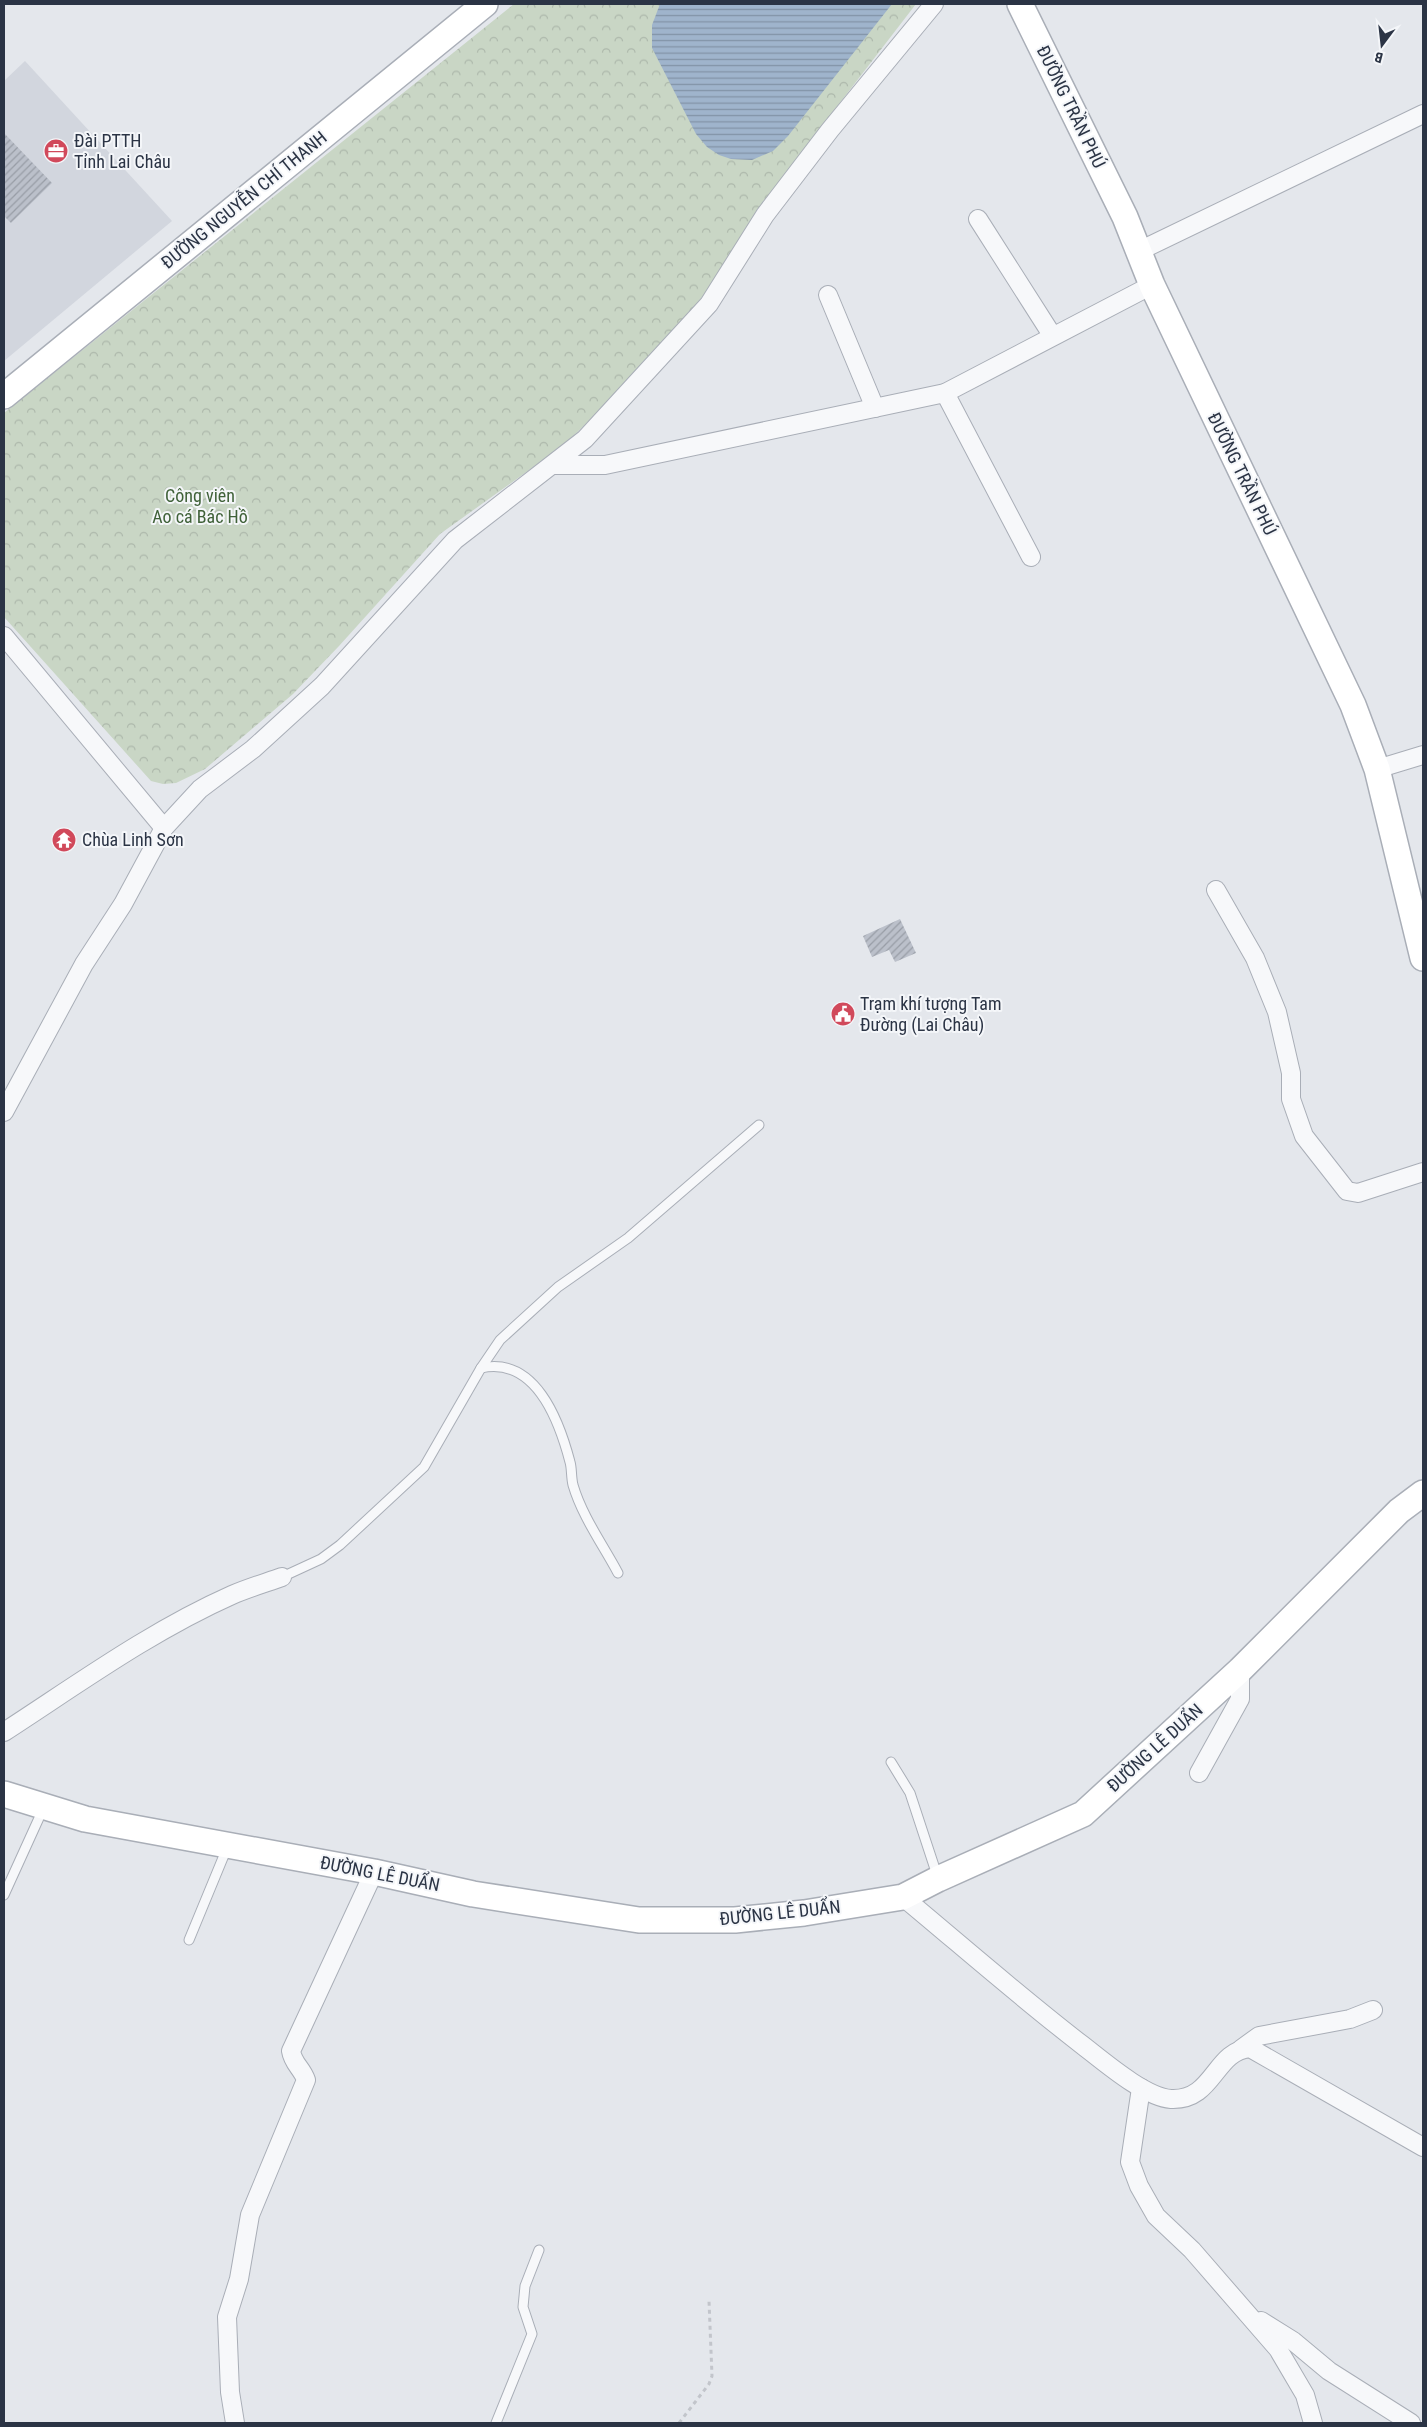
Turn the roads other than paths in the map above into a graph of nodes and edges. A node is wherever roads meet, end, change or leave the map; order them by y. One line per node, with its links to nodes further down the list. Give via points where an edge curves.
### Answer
1 (485, 4): 11 (street, ĐƯỜNG NGUYỄN CHÍ THANH)
2 (934, 4): 13 (street, via 771,207 709,304 585,439)
3 (1020, 4): 6 (street, ĐƯỜNG TRẦN PHÚ)
4 (1423, 114): 6 (street)
5 (978, 219): 9 (street)
6 (1139, 251): 7 (street, ĐƯỜNG TRẦN PHÚ)
7 (1152, 285): 9 (street); 17 (street, ĐƯỜNG TRẦN PHÚ, via 1353,705)
8 (828, 295): 12 (street)
9 (1052, 335): 10 (street)
10 (945, 392): 12 (street); 14 (street)
11 (4, 396)
12 (876, 408): 13 (street, via 605,466)
13 (554, 466): 18 (street, via 455,540 322,686 252,749 200,789)
14 (1031, 557)
15 (4, 636): 18 (street)
16 (1423, 755): 17 (street)
17 (1377, 769): 20 (street, ĐƯỜNG TRẦN PHÚ)
18 (164, 828): 21 (street, via 84,964)
19 (1216, 890): 23 (street, via 1255,958 1276,1012 1291,1073 1291,1099 1304,1136 1347,1191 1358,1193)
20 (1423, 958)
21 (4, 1112)
22 (759, 1125): 24 (lane, via 628,1238 558,1287 500,1340)
23 (1423, 1172)
24 (481, 1368): 26 (lane, via 509,1368 530,1380 549,1404 570,1463 573,1484); 27 (lane, via 424,1467 340,1545 321,1559)
25 (1423, 1493): 28 (street, ĐƯỜNG LÊ DUẨN, via 1399,1511)
26 (618, 1573)
27 (282, 1577): 29 (street, via 232,1595 178,1623 90,1674)
28 (1240, 1670): 31 (street, via 1240,1699); 36 (street, ĐƯỜNG LÊ DUẨN, via 1083,1814)
29 (4, 1732)
30 (891, 1762): 36 (lane, via 910,1793)
31 (1199, 1774)
32 (4, 1794): 33 (street, ĐƯỜNG LÊ DUẨN)
33 (44, 1807): 34 (street, ĐƯỜNG LÊ DUẨN, via 85,1819); 37 (lane)
34 (228, 1845): 35 (street, ĐƯỜNG LÊ DUẨN); 39 (lane)
35 (374, 1872): 38 (street, ĐƯỜNG LÊ DUẨN, via 472,1894 639,1920 735,1920 804,1914); 46 (street, via 292,2050 293,2061 306,2080 250,2215 239,2280 227,2317 230,2392)
36 (938, 1879): 38 (street, ĐƯỜNG LÊ DUẨN)
37 (4, 1895)
38 (902, 1897): 42 (street, via 1052,2021)
39 (189, 1940)
40 (1373, 2010): 41 (street, via 1350,2019 1259,2036)
41 (1241, 2049): 42 (street, via 1224,2061 1209,2083 1190,2096 1170,2099); 43 (street, via 1250,2048)
42 (1142, 2088): 45 (street, via 1130,2162 1139,2186 1156,2216 1192,2250)
43 (1423, 2147)
44 (538, 2250): 47 (lane, via 525,2286 523,2307 532,2334)
45 (1242, 2308): 48 (street, via 1278,2349 1305,2396); 49 (street, via 1293,2341 1329,2371)
46 (235, 2423)
47 (496, 2423)
48 (1313, 2423)
49 (1411, 2423)

